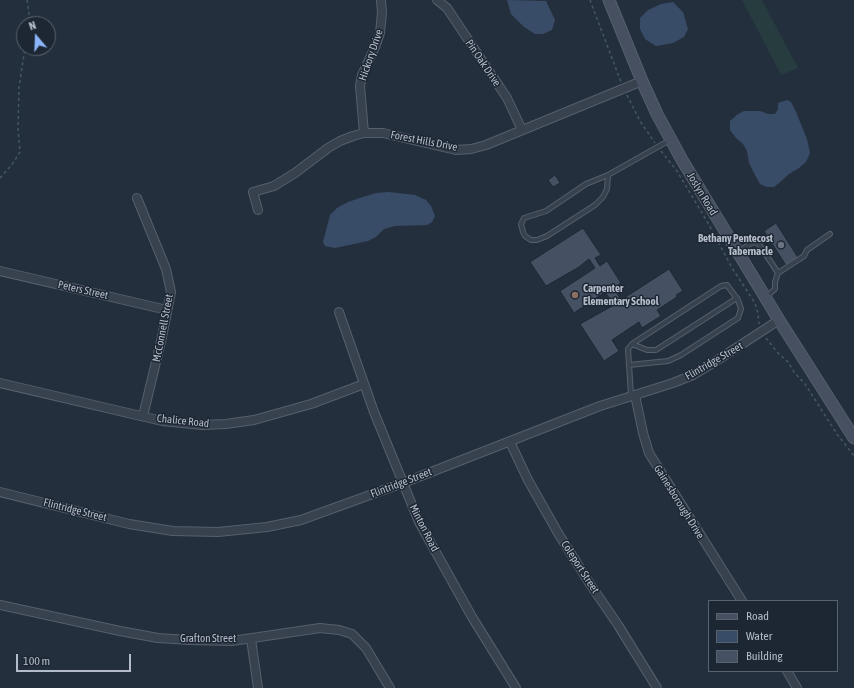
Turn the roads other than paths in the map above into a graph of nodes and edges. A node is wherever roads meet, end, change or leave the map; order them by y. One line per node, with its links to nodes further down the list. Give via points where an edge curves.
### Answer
1 (381, 0): 6 (street, Hickory Drive, via 380,33 365,65 360,86)
2 (437, 0): 5 (street, Pin Oak Drive, via 447,8 507,98)
3 (609, 0): 4 (street, Joslyn Road)
4 (642, 82): 5 (street, Forest Hills Drive); 7 (street, Joslyn Road)
5 (522, 130): 6 (street, Forest Hills Drive, via 486,145 456,150 383,133)
6 (364, 133): 10 (street, Forest Hills Drive, via 328,148 274,186 253,192)
7 (671, 140): 8 (lane); 12 (street, Joslyn Road)
8 (608, 175): 8 (lane, via 586,184 546,211 524,218 521,224 523,232 531,240 537,240 595,205 603,198 607,189)
9 (137, 198): 17 (street, McConnell Street, via 168,275 171,292)
10 (258, 210)
11 (830, 234): 14 (lane)
12 (738, 252): 14 (lane, via 753,242 759,244); 16 (street, Joslyn Road)
13 (0, 271): 17 (street, Peters Street)
14 (778, 273): 16 (lane, via 775,290)
15 (737, 298): 20 (lane, via 656,350 647,350); 20 (lane, via 727,285 721,286); 21 (lane, via 741,309 738,318 681,355 668,361)
16 (765, 298): 19 (street, Joslyn Road)
17 (167, 310): 25 (street, McConnell Street)
18 (339, 312): 23 (street, Minton Road)
19 (779, 320): 24 (street, Flintridge Street, via 693,375); 26 (street, Joslyn Road)
20 (632, 344): 21 (lane, via 628,349)
21 (629, 365): 24 (lane)
22 (0, 383): 25 (street, Chalice Road)
23 (364, 384): 25 (street, Chalice Road, via 276,415 247,421 202,425 162,421); 28 (street, Minton Road)
24 (633, 395): 27 (street, Flintridge Street); 30 (street, Gainesborough Drive, via 649,453)
25 (143, 416)
26 (854, 438)
27 (510, 442): 28 (street, Flintridge Street); 37 (street, Coleport Street, via 558,533)
28 (403, 483): 29 (street, Flintridge Street, via 301,520 267,527 218,532 173,531 129,524); 36 (street, Minton Road, via 419,522 472,617)
29 (0, 492)
30 (741, 600)
31 (0, 605): 32 (street, Grafton Street, via 158,638 212,641)
32 (251, 639): 34 (street); 35 (street, Grafton Street, via 320,628 352,634 366,648)
33 (788, 672): 38 (street)
34 (258, 688)
35 (390, 688)
36 (516, 688)
37 (657, 688)
38 (797, 688)

